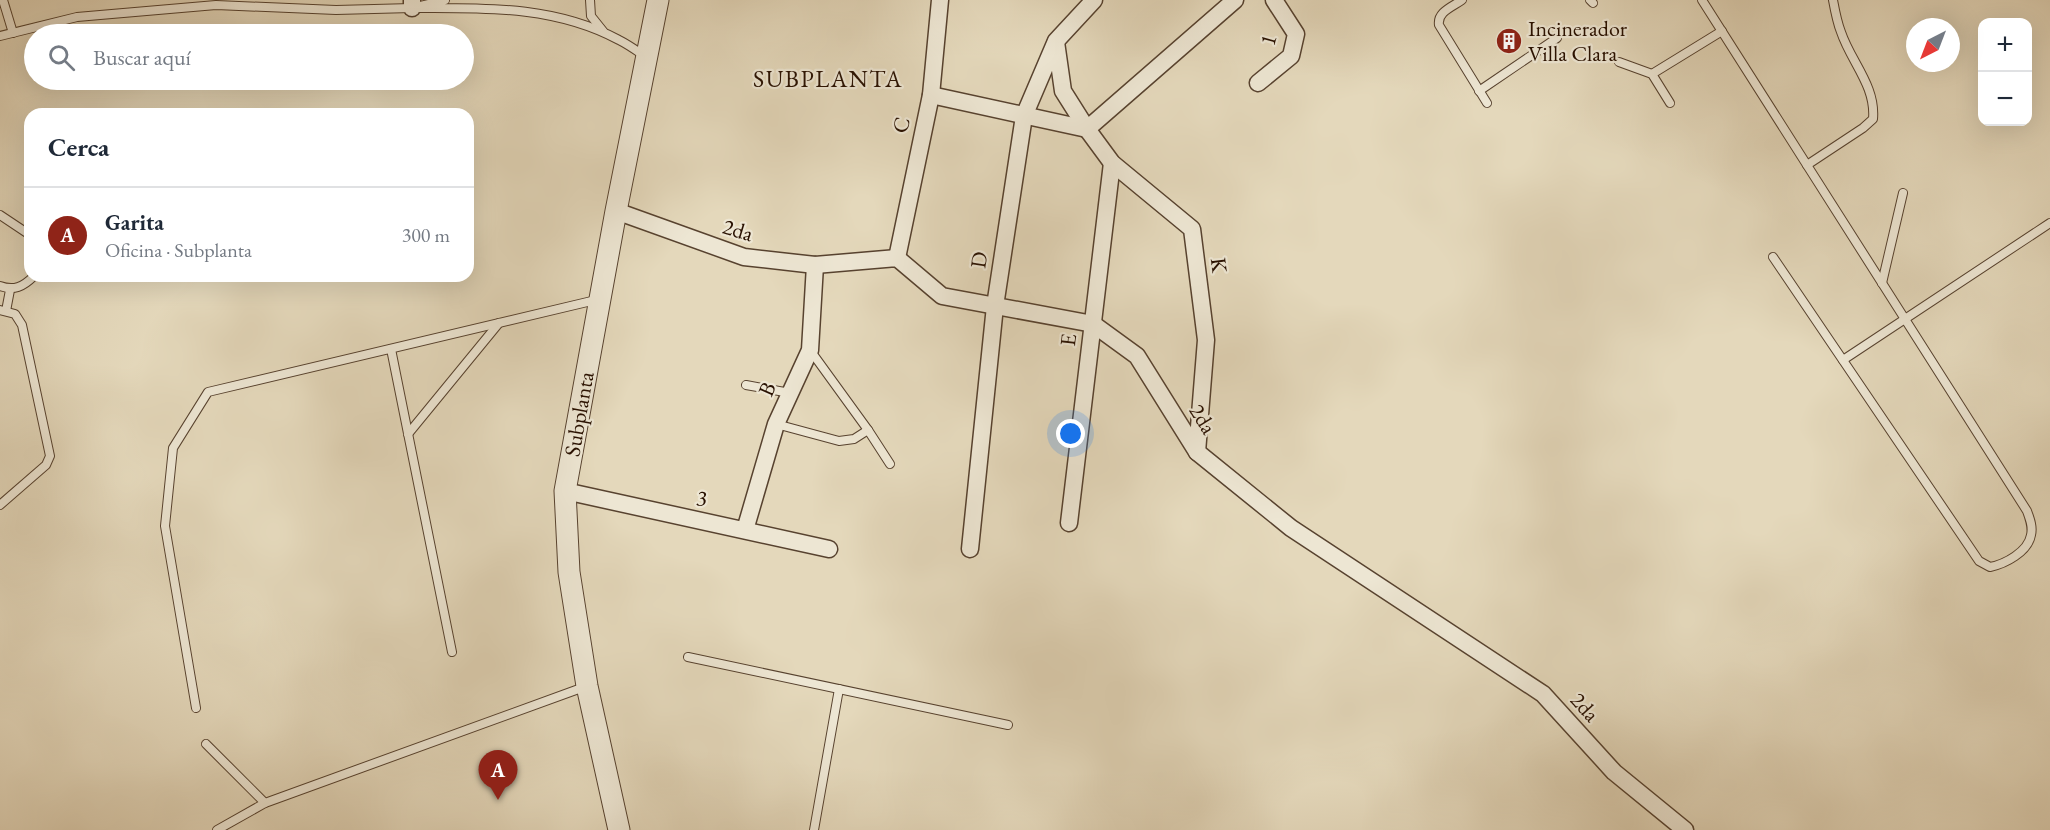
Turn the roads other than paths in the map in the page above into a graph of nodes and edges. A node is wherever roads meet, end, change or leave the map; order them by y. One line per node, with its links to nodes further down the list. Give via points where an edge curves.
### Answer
1 (3, 0): 16 (lane)
2 (445, 0): 12 (lane)
3 (590, 0): 17 (lane, via 591,16)
4 (658, 0): 21 (street, Subplanta)
5 (940, 0): 26 (street, C)
6 (1095, 0): 20 (street, D)
7 (1235, 0): 30 (street)
8 (1274, 0): 24 (street, 1, via 1296,34 1291,56)
9 (1462, 0): 25 (lane, via 1442,14 1439,26)
10 (1702, 0): 15 (lane)
11 (1833, 0): 32 (lane, via 1841,32 1872,95 1873,119)
12 (412, 4): 13 (lane, via 336,10 216,5 77,17); 17 (lane, via 497,8 552,16)
13 (49, 24)
14 (24, 30): 16 (lane)
15 (1722, 31): 23 (lane); 32 (lane)
16 (13, 33): 18 (lane)
17 (605, 34): 21 (lane)
18 (0, 36)
19 (1557, 38): 25 (lane)
20 (1056, 41): 29 (street, D); 30 (street, K, via 1063,91)
21 (646, 57): 34 (street, Subplanta)
22 (1619, 62): 23 (lane)
23 (1652, 74): 28 (lane)
24 (1258, 83)
25 (1479, 91): 27 (lane)
26 (930, 95): 29 (street); 39 (street, C)
27 (1487, 103)
28 (1671, 103)
29 (1025, 115): 30 (street); 46 (street, D)
30 (1088, 129): 31 (street, K)
31 (1112, 162): 50 (street, E); 59 (street, K, via 1192,229 1206,340)
32 (1807, 165): 42 (lane)
33 (1903, 193): 42 (lane)
34 (616, 211): 40 (street, 2da, via 744,257); 45 (street, Subplanta)
35 (0, 215): 37 (lane)
36 (2050, 223): 48 (lane)
37 (24, 232)
38 (1773, 257): 53 (lane)
39 (897, 258): 40 (street, 2da); 46 (street, 2da, via 942,296)
40 (815, 266): 52 (street, B)
41 (26, 282): 44 (lane)
42 (1882, 284): 48 (lane)
43 (0, 286): 44 (lane)
44 (10, 290): 47 (lane)
45 (600, 299): 49 (lane); 61 (street, Subplanta)
46 (995, 306): 50 (street, 2da); 66 (street, D)
47 (3, 310): 62 (lane, via 15,315 22,325 50,456 46,465)
48 (1904, 318): 53 (lane); 53 (lane, via 2027,511 2031,536 2025,548 2002,564 1990,567 1979,561)
49 (499, 323): 51 (lane); 58 (lane)
50 (1093, 324): 59 (street, 2da, via 1137,356); 63 (street, E)
51 (391, 349): 58 (lane); 71 (lane, via 208,392 173,448 165,526)
52 (810, 350): 55 (street, B); 57 (lane)
53 (1843, 360)
54 (746, 385): 55 (lane)
55 (790, 393): 56 (street, B)
56 (776, 424): 57 (lane, via 839,441 854,440); 64 (street, B)
57 (868, 430): 60 (lane)
58 (408, 434): 67 (lane)
59 (1197, 452): 78 (street, 2da, via 1291,528 1543,694 1614,772)
60 (890, 464)
61 (565, 491): 64 (street, 3); 69 (street, Subplanta, via 569,572)
62 (0, 505)
63 (1069, 522)
64 (745, 530): 65 (street, 3)
65 (829, 549)
66 (970, 549)
67 (452, 652)
68 (688, 657): 70 (lane)
69 (587, 686): 74 (lane); 76 (street, Subplanta)
70 (839, 689): 72 (lane); 77 (lane)
71 (196, 708)
72 (1008, 725)
73 (206, 744): 74 (lane)
74 (265, 803): 75 (lane)
75 (217, 830)
76 (619, 830)
77 (814, 830)
78 (1685, 830)

